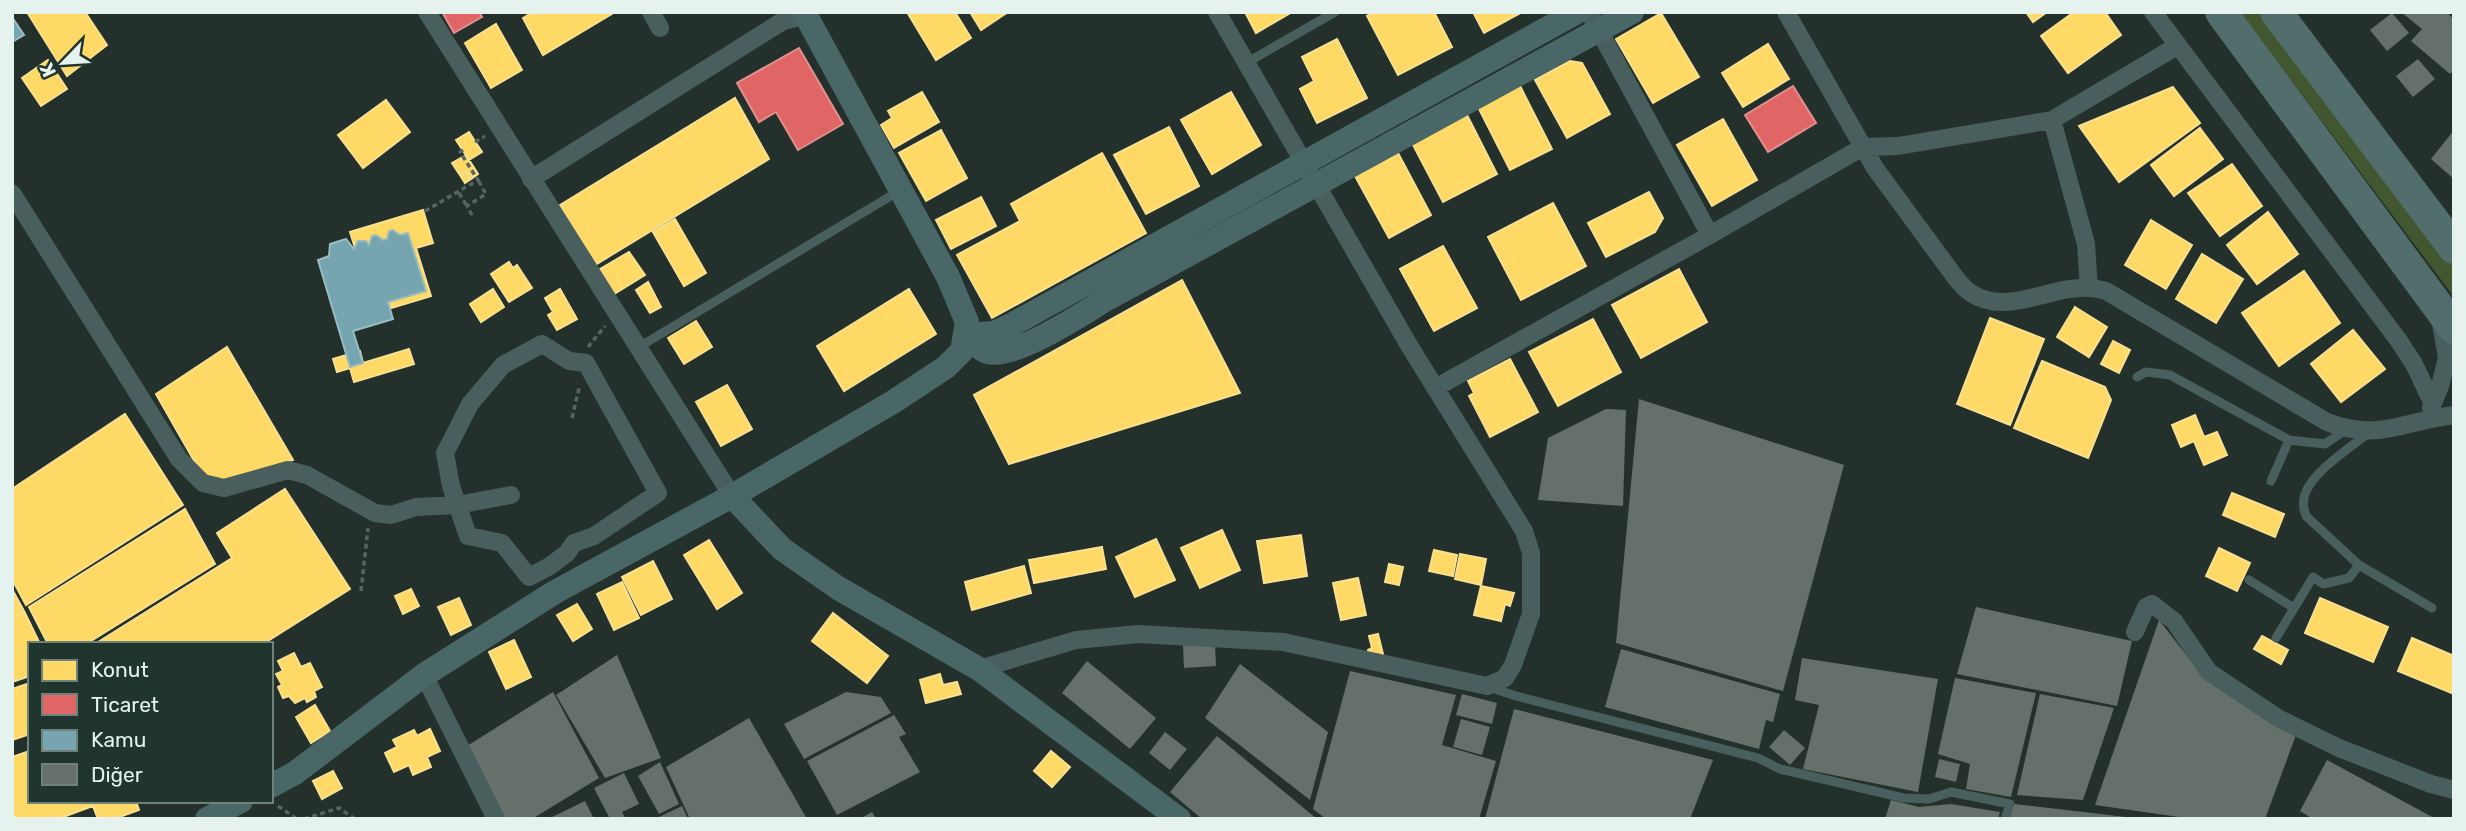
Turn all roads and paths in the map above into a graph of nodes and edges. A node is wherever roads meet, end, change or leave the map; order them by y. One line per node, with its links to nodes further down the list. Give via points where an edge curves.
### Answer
1 (427, 12): 20 (street)
2 (1217, 12): 13 (street)
3 (1335, 12): 13 (lane)
4 (1577, 12): 19 (street)
5 (1632, 12): 11 (street)
6 (1786, 12): 17 (street)
7 (2153, 12): 12 (street)
8 (2221, 12): 32 (highway)
9 (2276, 12): 30 (highway)
10 (808, 13): 20 (street, via 783,22); 23 (street)
11 (1594, 22): 22 (street); 29 (street)
12 (2177, 46): 14 (street); 37 (street, via 2399,341 2414,364)
13 (1246, 63): 19 (street)
14 (2052, 120): 17 (street, via 1899,146); 31 (street, via 2086,244)
15 (480, 139): 16 (path)
16 (475, 142)
17 (1863, 147): 29 (street); 31 (street, via 1970,293 2004,302)
18 (463, 150): 21 (path, via 460,152)
19 (1303, 162): 22 (street); 33 (street, via 1013,324 994,333)
20 (531, 179): 34 (street)
21 (478, 180): 25 (path); 26 (path, via 486,194)
22 (1316, 185): 33 (street, via 1026,346 987,352); 36 (street)
23 (901, 190): 33 (street, via 967,322); 34 (lane)
24 (12, 193): 46 (street, via 179,458 203,483 224,488 288,470 307,475)
25 (458, 193): 26 (path); 27 (path)
26 (467, 206): 28 (path)
27 (425, 211)
28 (472, 215)
29 (1710, 235): 36 (street)
30 (2454, 247)
31 (2089, 288): 39 (street, via 2123,300 2327,422)
32 (2446, 318): 37 (street, via 2447,358)
33 (965, 335): 44 (street, via 962,351 946,368)
34 (639, 347): 44 (street)
35 (2137, 377): 41 (lane, via 2146,372 2170,375)
36 (1435, 388): 56 (street, via 1524,531 1531,553 1531,614 1513,665 1504,678)
37 (2430, 410): 38 (street); 40 (street, via 2387,430)
38 (2454, 415)
39 (2347, 429): 40 (street); 41 (lane, via 2325,444)
40 (2370, 432): 47 (lane, via 2313,480 2302,506 2306,516)
41 (2289, 440): 42 (lane)
42 (2271, 481)
43 (511, 495): 45 (street)
44 (732, 496): 54 (street, via 782,549 838,588); 55 (street, via 555,592)
45 (457, 505): 45 (street, via 444,453 470,404 503,365 542,344 569,361 586,363 658,493 594,536 575,542 550,566 529,577 502,542 468,536); 46 (street, via 416,507 391,515)
46 (375, 513): 49 (path, via 368,526)
47 (2359, 565): 50 (lane, via 2349,578 2323,584 2313,577); 51 (lane)
48 (2249, 580): 50 (lane)
49 (361, 591)
50 (2294, 608): 53 (lane)
51 (2432, 608)
52 (2135, 632): 57 (street, via 2146,607 2152,604 2174,621 2209,672 2278,718 2339,748)
53 (2276, 638)
54 (979, 669): 56 (street, via 1076,640 1138,634 1283,642); 65 (street)
55 (424, 675): 58 (street); 64 (street)
56 (1486, 686): 66 (lane, via 1758,758 1780,769 1904,798 1929,799 1951,792 2010,803)
57 (2454, 790)
58 (273, 794): 61 (path)
59 (237, 803): 60 (street)
60 (207, 819)
61 (297, 819)
62 (304, 819): 63 (path, via 339,808)
63 (355, 819)
64 (496, 819)
65 (1180, 819)
66 (2005, 819)

